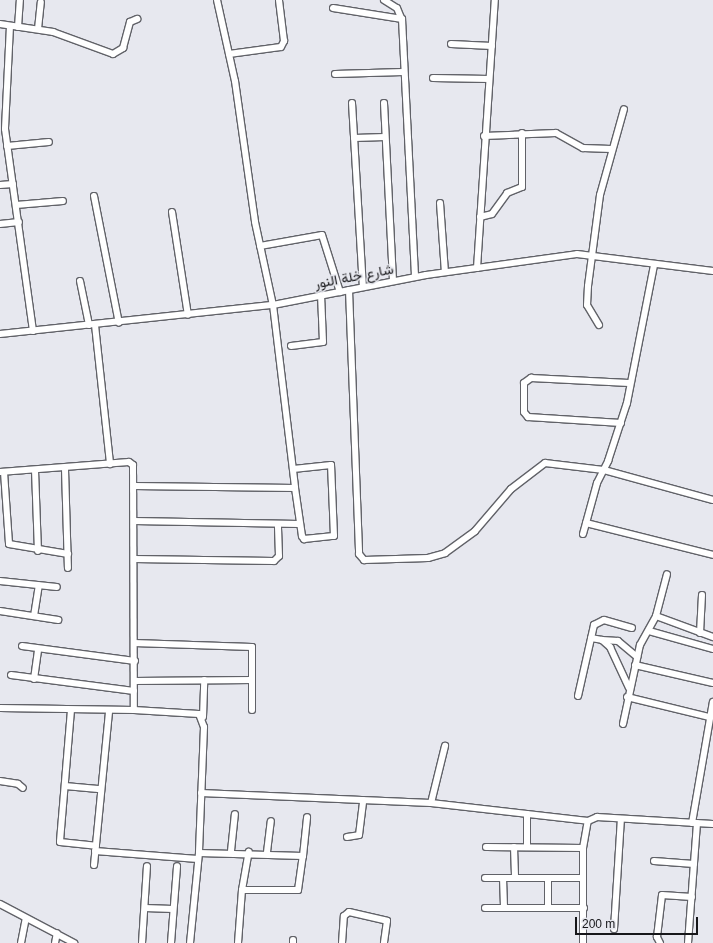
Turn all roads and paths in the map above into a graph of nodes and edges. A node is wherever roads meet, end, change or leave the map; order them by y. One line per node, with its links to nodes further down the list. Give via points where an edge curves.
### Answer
1 (20, 0): 12 (street)
2 (217, 0): 16 (street)
3 (279, 0): 16 (street, via 284,41 281,47)
4 (384, 0): 8 (street, via 396,8)
5 (495, 0): 15 (street)
6 (41, 2): 13 (street)
7 (333, 8): 8 (street)
8 (401, 18): 17 (street)
9 (136, 19): 13 (street, via 130,22 123,48 116,53)
10 (0, 24): 11 (street)
11 (10, 26): 12 (street); 29 (street, via 4,105)
12 (18, 27): 13 (street)
13 (38, 29)
14 (451, 44): 15 (street)
15 (492, 46): 20 (street)
16 (229, 54): 41 (street)
17 (403, 72): 18 (street); 47 (street)
18 (335, 74)
19 (433, 78): 20 (street)
20 (489, 79): 25 (street)
21 (352, 103): 27 (street)
22 (384, 103): 26 (street)
23 (624, 109): 30 (street)
24 (522, 133): 25 (street); 30 (street, via 556,133 583,148); 38 (street, via 522,187 507,193 492,214)
25 (484, 136): 38 (street)
26 (385, 137): 27 (street); 48 (street)
27 (354, 138): 50 (street)
28 (48, 142): 29 (street)
29 (7, 146): 31 (street)
30 (611, 149): 42 (street)
31 (13, 184): 32 (street); 36 (street)
32 (0, 185)
33 (94, 196): 56 (street)
34 (63, 201): 36 (street)
35 (440, 203): 46 (street)
36 (16, 205): 39 (street)
37 (172, 212): 55 (street)
38 (480, 217): 44 (street)
39 (19, 222): 40 (street); 59 (street)
40 (0, 224)
41 (260, 246): 52 (street, via 322,234); 54 (street)
42 (592, 255): 43 (street, شارع خلة النور); 44 (street, شارع خلة النور); 58 (street, via 587,305)
43 (654, 265): 45 (street, شارع خلة النور); 62 (street)
44 (477, 268): 46 (street, شارع خلة النور)
45 (713, 271)
46 (445, 272): 47 (street, شارع خلة النور)
47 (415, 277): 48 (street, شارع خلة النور)
48 (393, 280): 50 (street, شارع خلة النور)
49 (80, 281): 57 (street)
50 (363, 286): 51 (street, شارع خلة النور)
51 (349, 290): 52 (street, شارع خلة النور); 68 (street, via 359,554 364,560 428,558 445,553 475,531 511,490 545,463)
52 (340, 292): 53 (street, شارع خلة النور)
53 (321, 296): 54 (street, شارع خلة النور); 61 (street, via 322,342)
54 (273, 305): 55 (street, شارع خلة النور); 66 (street)
55 (188, 315): 56 (street, شارع خلة النور)
56 (119, 323): 57 (street, شارع خلة النور)
57 (92, 325): 59 (street, شارع خلة النور); 64 (street)
58 (599, 325)
59 (33, 331): 60 (street, شارع خلة النور)
60 (0, 334)
61 (291, 346)
62 (629, 383): 63 (street); 63 (street, via 532,378 524,383 524,412 528,417)
63 (621, 423): 68 (street)
64 (110, 464): 65 (street); 70 (street, via 132,462)
65 (65, 468): 67 (street); 79 (street)
66 (293, 469): 71 (street); 76 (street, via 331,465 334,472 334,536 304,539)
67 (36, 470): 69 (street); 78 (street)
68 (604, 470): 72 (street); 74 (street, via 597,482)
69 (2, 472): 78 (street, via 9,544)
70 (134, 486): 71 (street); 73 (street)
71 (295, 488): 76 (street)
72 (713, 500)
73 (134, 521): 75 (street); 81 (street)
74 (586, 523): 77 (street); 80 (street)
75 (278, 524): 76 (street); 81 (street, via 279,556 274,561)
76 (299, 524)
77 (583, 534)
78 (38, 551): 79 (street)
79 (68, 554): 82 (street)
80 (713, 555)
81 (134, 559): 98 (street)
82 (68, 568)
83 (667, 574): 90 (street)
84 (0, 581): 85 (street)
85 (39, 585): 86 (street); 89 (street)
86 (57, 587)
87 (702, 595): 94 (street)
88 (0, 611): 89 (street)
89 (34, 616): 91 (street)
90 (656, 616): 93 (street); 94 (street)
91 (58, 620)
92 (632, 628): 96 (street, via 597,621)
93 (649, 631): 101 (street); 102 (street)
94 (700, 633): 95 (street)
95 (713, 637)
96 (591, 638): 97 (street); 113 (street)
97 (602, 640): 102 (street, via 618,641); 111 (street, via 610,647)
98 (134, 643): 103 (street); 108 (street, via 252,647)
99 (22, 646): 100 (street)
100 (38, 649): 103 (street); 106 (street)
101 (713, 649)
102 (637, 657): 104 (street)
103 (134, 661): 109 (street)
104 (635, 665): 110 (street); 111 (street)
105 (11, 675): 106 (street)
106 (34, 679): 112 (street)
107 (204, 680): 108 (street); 109 (street); 121 (street)
108 (252, 680): 119 (street)
109 (134, 681): 112 (street)
110 (713, 683)
111 (630, 688): 114 (street)
112 (134, 691): 118 (street)
113 (578, 696)
114 (627, 697): 122 (street); 123 (street)
115 (713, 702): 122 (street)
116 (0, 708): 117 (street)
117 (71, 710): 120 (street); 126 (street)
118 (134, 710): 120 (street); 121 (street, via 199,714)
119 (252, 710)
120 (109, 711): 128 (street)
121 (203, 717): 129 (street)
122 (709, 717): 138 (street)
123 (623, 724)
124 (445, 746): 131 (street)
125 (0, 781): 127 (street, via 18,784)
126 (65, 786): 128 (street); 144 (street, via 60,842)
127 (22, 788)
128 (101, 789): 144 (street)
129 (201, 794): 130 (street); 149 (street)
130 (363, 800): 131 (street); 140 (street, via 359,835)
131 (431, 803): 133 (street)
132 (235, 814): 146 (street)
133 (527, 814): 137 (street); 143 (street)
134 (307, 817): 150 (street)
135 (621, 819): 137 (street, via 597,817); 138 (street); 171 (street)
136 (271, 820): 148 (street)
137 (588, 821): 145 (street)
138 (694, 823): 139 (street); 152 (street)
139 (713, 824)
140 (347, 837)
141 (486, 847): 142 (street)
142 (514, 847): 143 (street); 158 (street)
143 (527, 847): 145 (street)
144 (96, 848): 149 (street); 153 (street)
145 (583, 848): 160 (street)
146 (231, 851): 147 (street); 149 (street)
147 (250, 852): 148 (street); 161 (street)
148 (267, 852): 150 (street)
149 (199, 856): 178 (street)
150 (303, 856): 161 (street, via 298,890)
151 (654, 862): 152 (street)
152 (694, 864): 162 (street)
153 (94, 866)
154 (147, 866): 164 (street)
155 (177, 866): 169 (street)
156 (485, 878): 157 (street)
157 (503, 878): 158 (street); 166 (street)
158 (515, 878): 159 (street)
159 (548, 878): 160 (street); 167 (street)
160 (583, 878): 168 (street)
161 (242, 890): 179 (street)
162 (692, 896): 183 (street, via 662,895 657,937); 184 (street)
163 (0, 904): 170 (street)
164 (145, 908): 169 (street); 176 (street)
165 (485, 908): 166 (street)
166 (504, 908): 167 (street)
167 (548, 908): 168 (street)
168 (584, 908): 182 (street)
169 (173, 909): 177 (street)
170 (26, 918): 172 (street); 173 (street)
171 (614, 929)
172 (57, 933): 174 (street); 175 (street)
173 (21, 943)
174 (55, 943)
175 (74, 943)
176 (142, 943)
177 (171, 943)
178 (190, 943)
179 (238, 943)
180 (342, 943): 181 (street, via 344,916 349,912 387,921)
181 (384, 943)
182 (583, 943)
183 (660, 943)
184 (688, 943)

